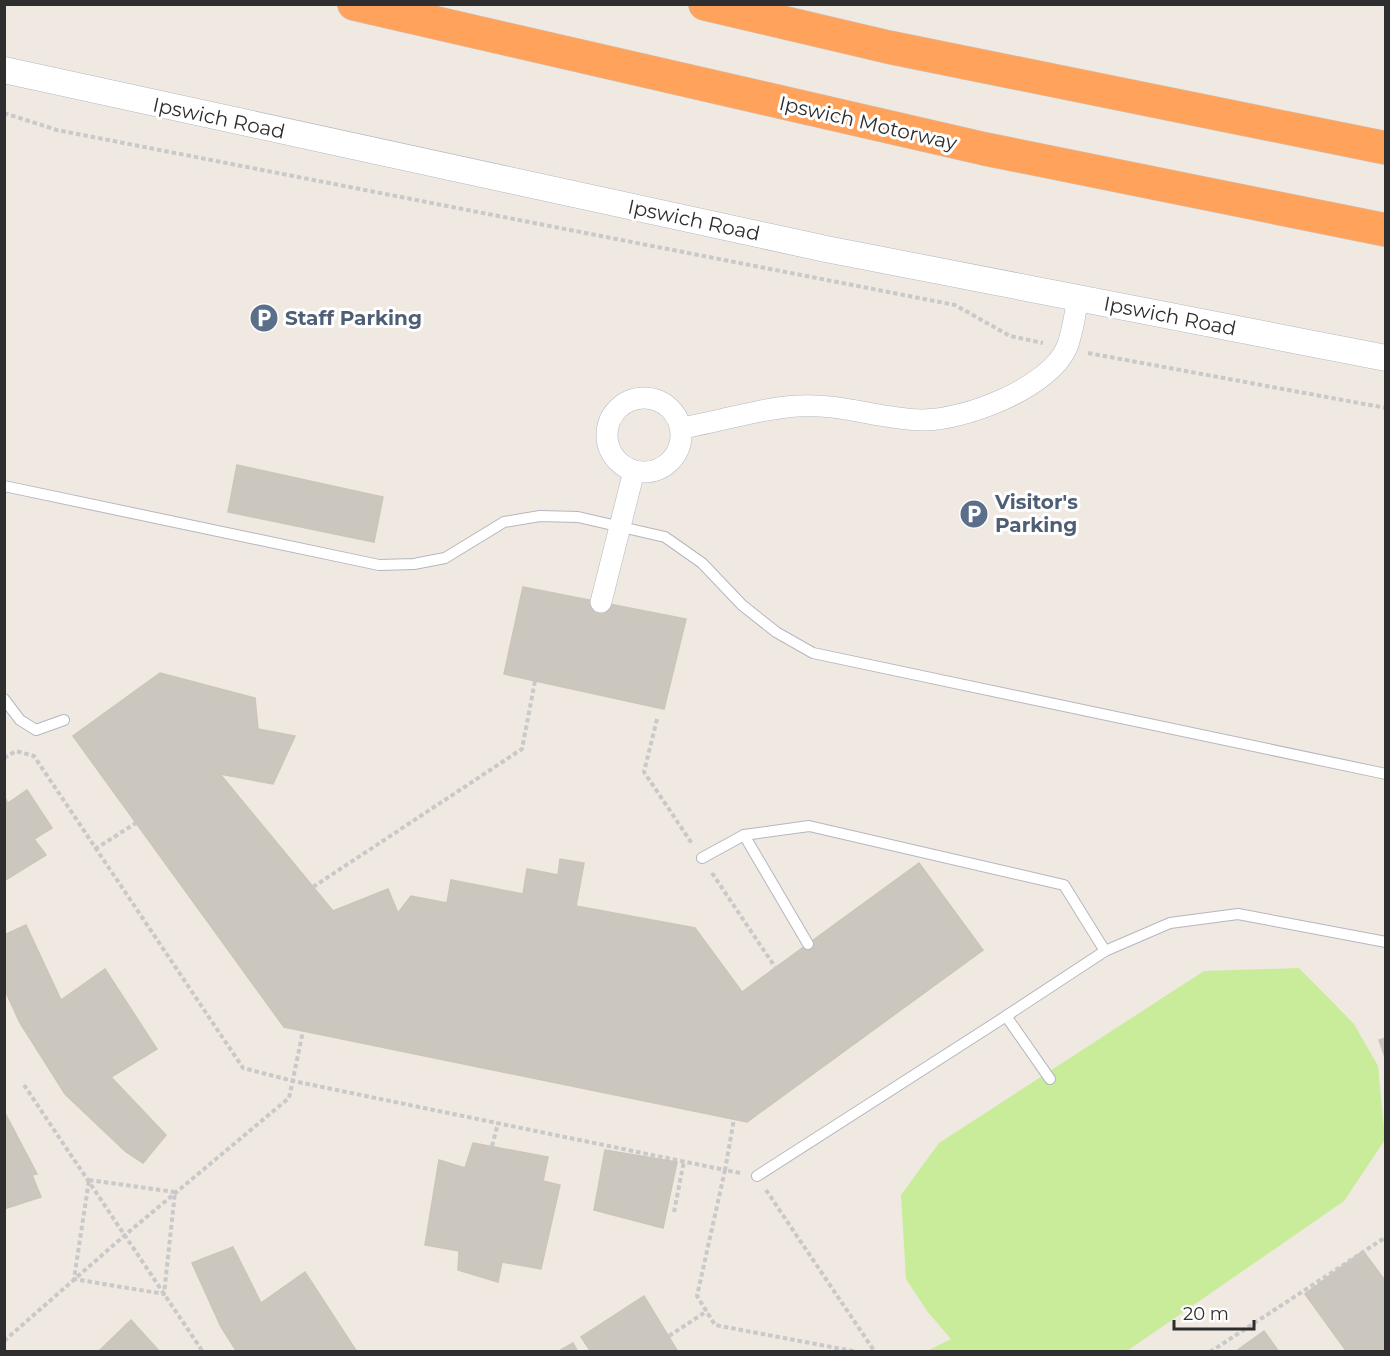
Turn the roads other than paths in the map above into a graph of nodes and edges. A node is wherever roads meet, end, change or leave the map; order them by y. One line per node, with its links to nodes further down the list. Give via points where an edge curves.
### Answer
1 (354, 4): 5 (highway, Ipswich Motorway, via 985,149)
2 (705, 4): 4 (highway, via 986,67)
3 (4, 70): 6 (street, Ipswich Road, via 814,246)
4 (1386, 148)
5 (1386, 230)
6 (1078, 298): 7 (street, Ipswich Road); 8 (street, via 1067,348 1029,386 994,405 956,416 921,420 842,407 797,405)
7 (1386, 358)
8 (681, 428): 9 (street, via 677,453 668,464 657,470); 9 (street, via 665,404 651,398 638,398 617,408 610,419 607,442 622,465)
9 (634, 471): 11 (street)
10 (4, 486): 11 (lane, via 379,565 445,558 504,522 540,516 578,517)
11 (620, 529): 12 (street); 15 (lane, via 665,537 702,563 742,605 776,632 813,652)
12 (601, 602)
13 (4, 699): 14 (lane, via 20,720 36,730)
14 (64, 720)
15 (1386, 774)
16 (744, 835): 17 (lane); 19 (lane); 20 (lane, via 809,826 1064,885)
17 (702, 858)
18 (1386, 942): 20 (lane, via 1238,914 1170,923)
19 (808, 944)
20 (1105, 951): 21 (lane)
21 (1011, 1013): 22 (lane, via 1006,1016); 23 (lane)
22 (1050, 1079)
23 (757, 1176)

